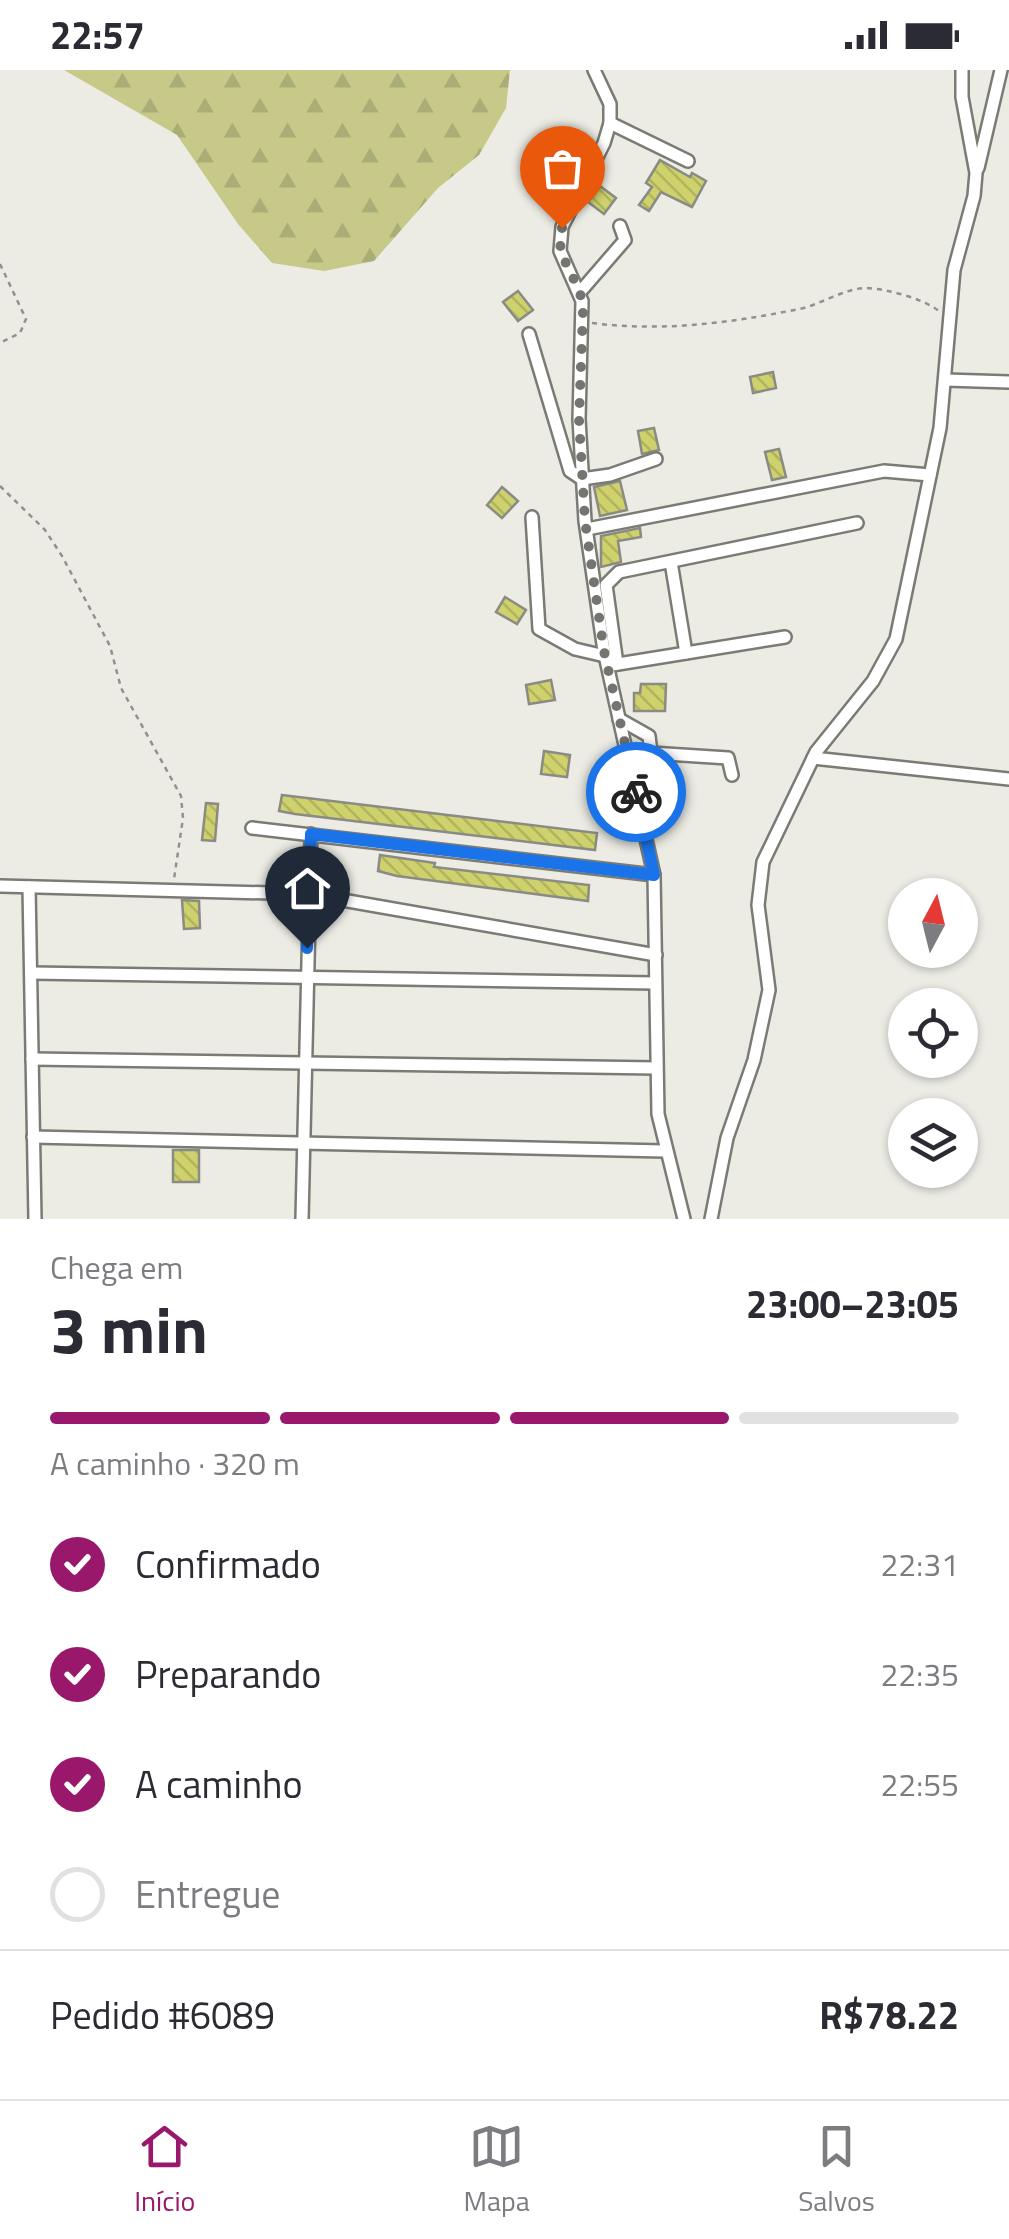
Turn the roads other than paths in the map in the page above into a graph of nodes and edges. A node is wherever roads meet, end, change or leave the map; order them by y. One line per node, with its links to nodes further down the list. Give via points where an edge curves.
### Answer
1 (594, 70): 4 (street, via 610,104)
2 (962, 70): 6 (street)
3 (1001, 70): 6 (street)
4 (610, 123): 5 (street); 8 (street, via 562,228 560,251)
5 (688, 161)
6 (976, 173): 10 (street, via 948,318)
7 (620, 226): 8 (street, via 625,240)
8 (580, 292): 14 (street)
9 (529, 334): 14 (street, via 570,471)
10 (946, 380): 11 (street); 13 (street)
11 (1009, 382)
12 (656, 459): 14 (street)
13 (930, 476): 17 (street, via 884,471); 24 (street, via 888,658)
14 (582, 479): 17 (street)
15 (532, 517): 21 (street, via 539,629)
16 (857, 523): 18 (street)
17 (586, 529): 21 (street)
18 (671, 562): 20 (street); 21 (street, via 619,572 606,585)
19 (785, 637): 20 (street)
20 (686, 653): 21 (street)
21 (610, 662): 22 (street)
22 (619, 719): 23 (street, via 649,736); 25 (street)
23 (651, 753): 25 (street); 26 (street, via 728,758)
24 (813, 758): 27 (street); 47 (street, via 780,819 758,884 769,990)
25 (630, 766): 30 (street)
26 (732, 775)
27 (1009, 779)
28 (252, 828): 29 (street)
29 (311, 834): 30 (street); 33 (street)
30 (654, 875): 34 (street)
31 (0, 886): 32 (street)
32 (29, 886): 33 (street); 35 (street)
33 (308, 894): 34 (street); 36 (street)
34 (656, 956): 37 (street)
35 (30, 974): 36 (street); 38 (street)
36 (306, 976): 37 (street); 39 (street)
37 (655, 982): 40 (street)
38 (32, 1058): 39 (street); 41 (street)
39 (307, 1061): 40 (street); 42 (street)
40 (656, 1068): 43 (street)
41 (33, 1137): 42 (street); 44 (street)
42 (304, 1144): 43 (street); 45 (street)
43 (664, 1152): 46 (street)
44 (35, 1219)
45 (302, 1219)
46 (684, 1219)
47 (711, 1219)

